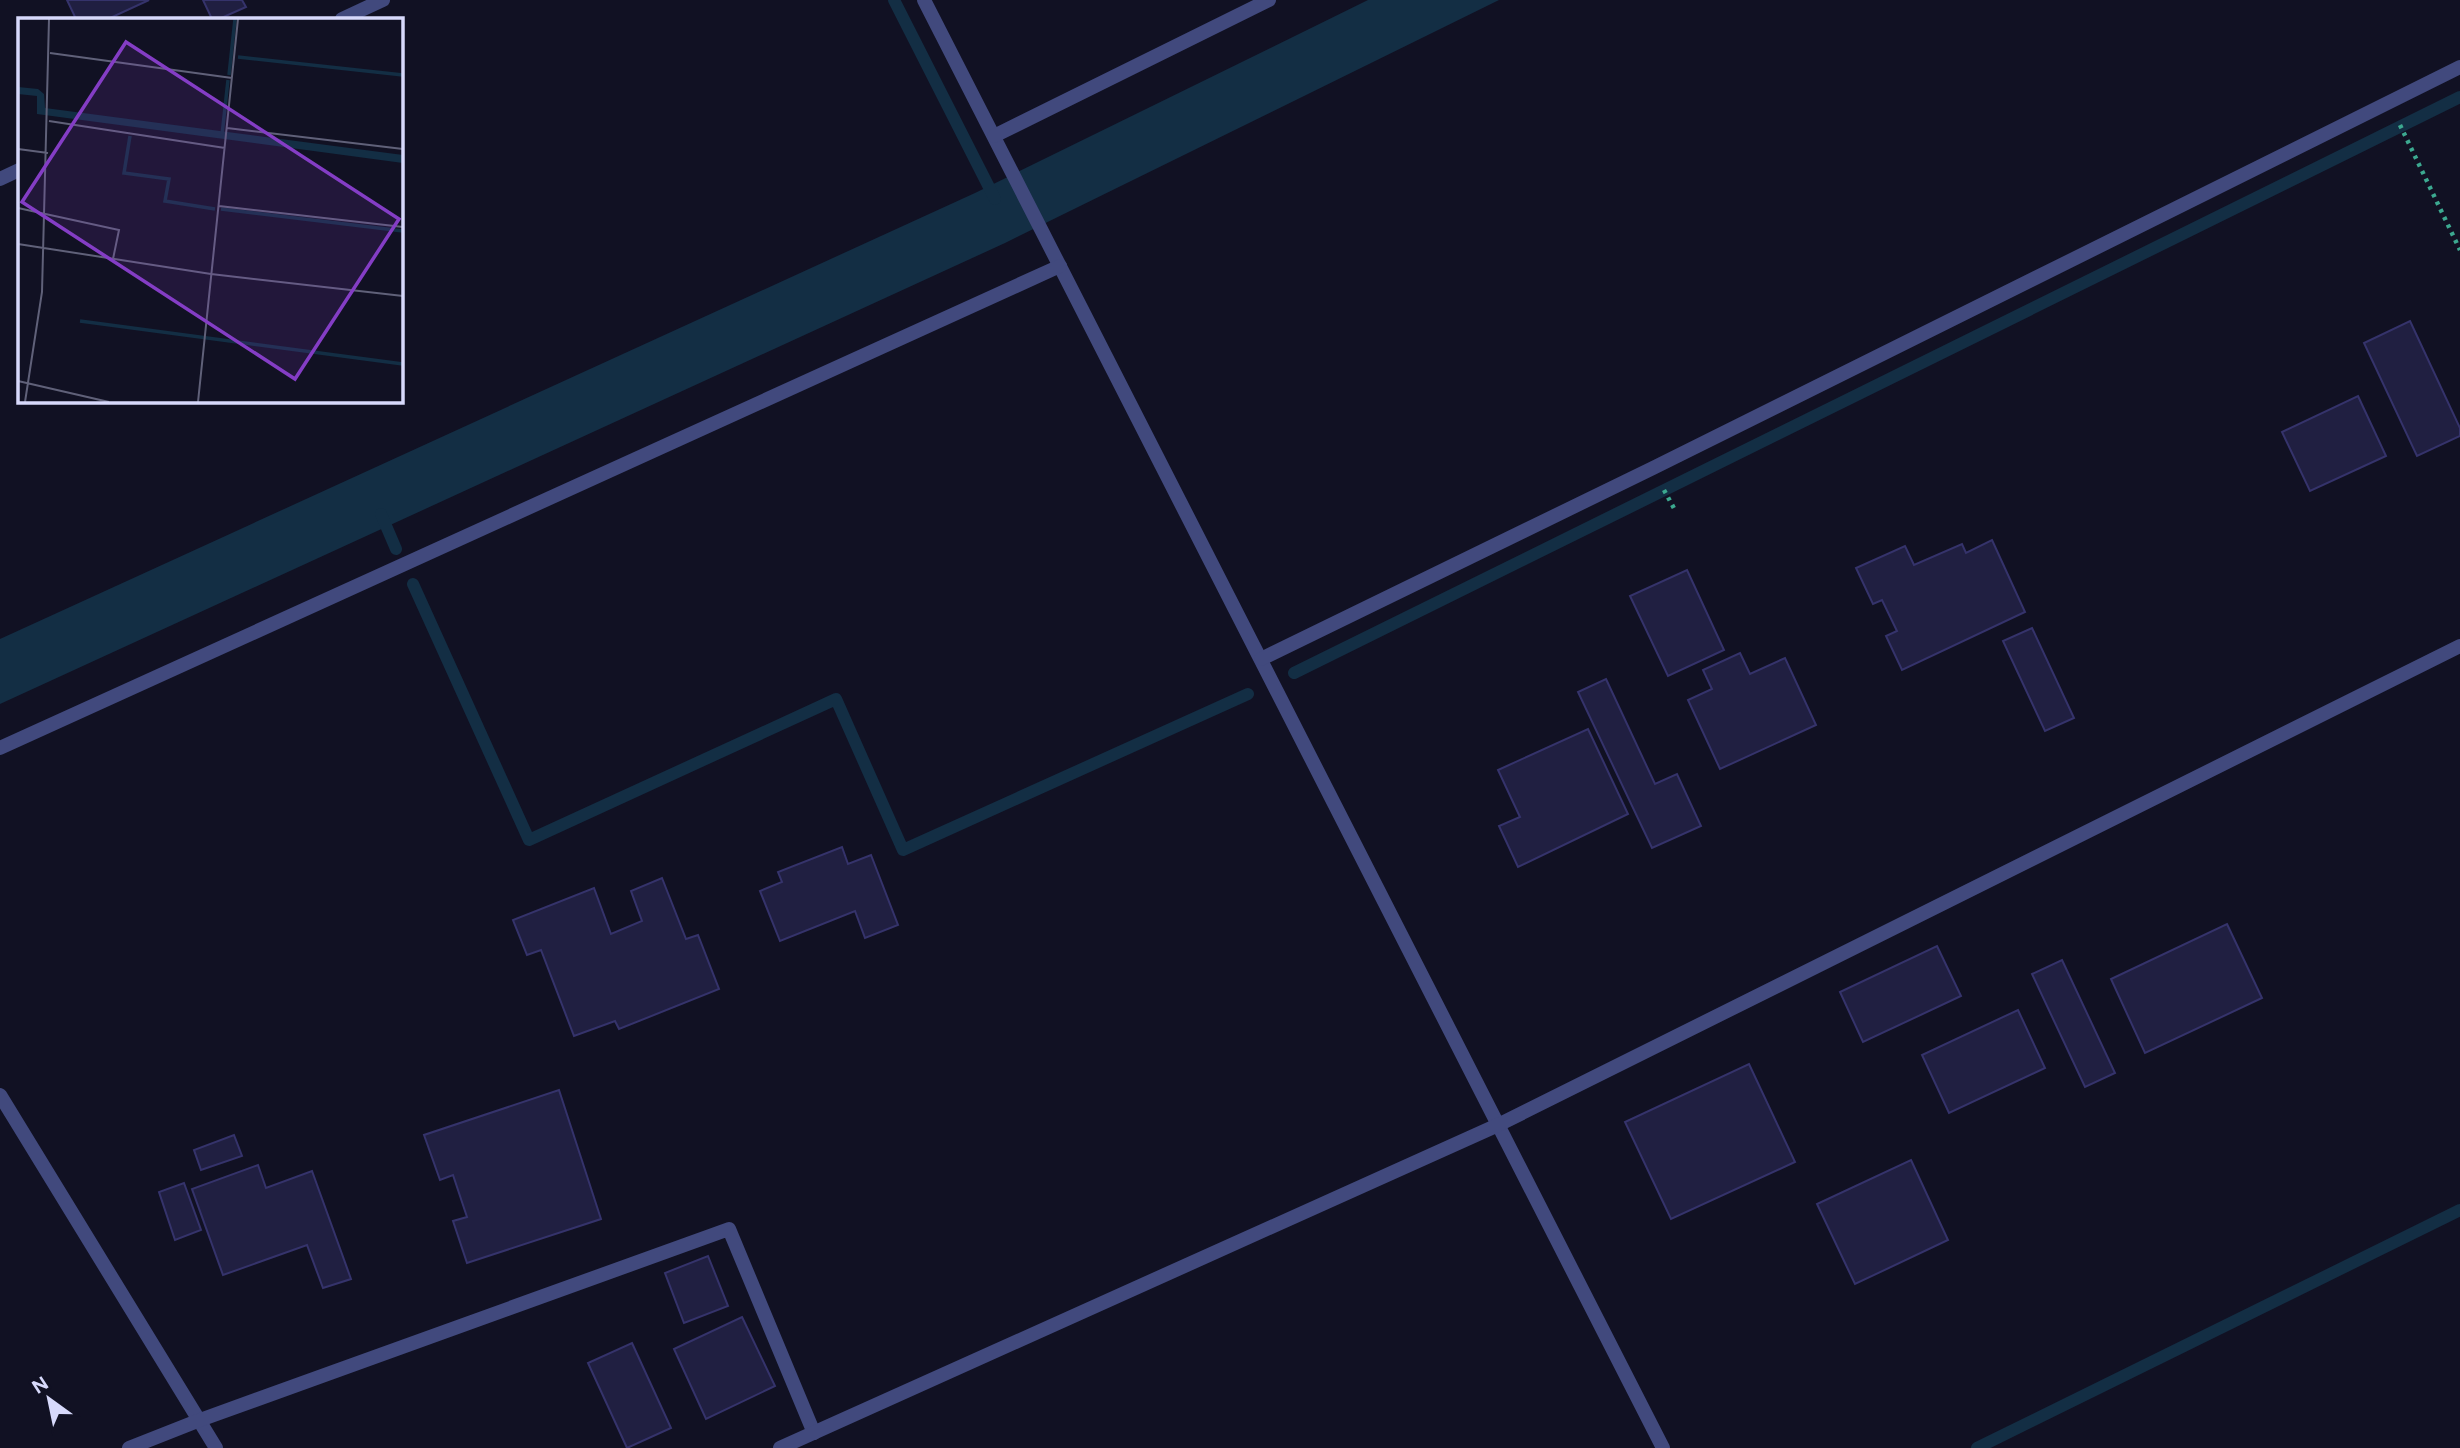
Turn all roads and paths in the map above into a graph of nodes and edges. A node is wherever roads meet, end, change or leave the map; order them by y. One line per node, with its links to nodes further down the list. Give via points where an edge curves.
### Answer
1 (383, 0): 4 (street)
2 (924, 0): 6 (street)
3 (1269, 0): 6 (street)
4 (344, 18)
5 (2460, 67): 13 (street)
6 (994, 136): 11 (street)
7 (2410, 144): 10 (path)
8 (18, 170): 9 (street)
9 (0, 179)
10 (2460, 250)
11 (1060, 266): 13 (street); 14 (street)
12 (2460, 646): 16 (street)
13 (1261, 659): 16 (street)
14 (0, 748)
15 (0, 1095): 17 (street)
16 (1498, 1125): 18 (street); 22 (street)
17 (200, 1420): 18 (street, via 729,1229); 19 (street); 20 (street)
18 (814, 1433): 21 (street)
19 (129, 1448)
20 (216, 1448)
21 (779, 1448)
22 (1663, 1448)

